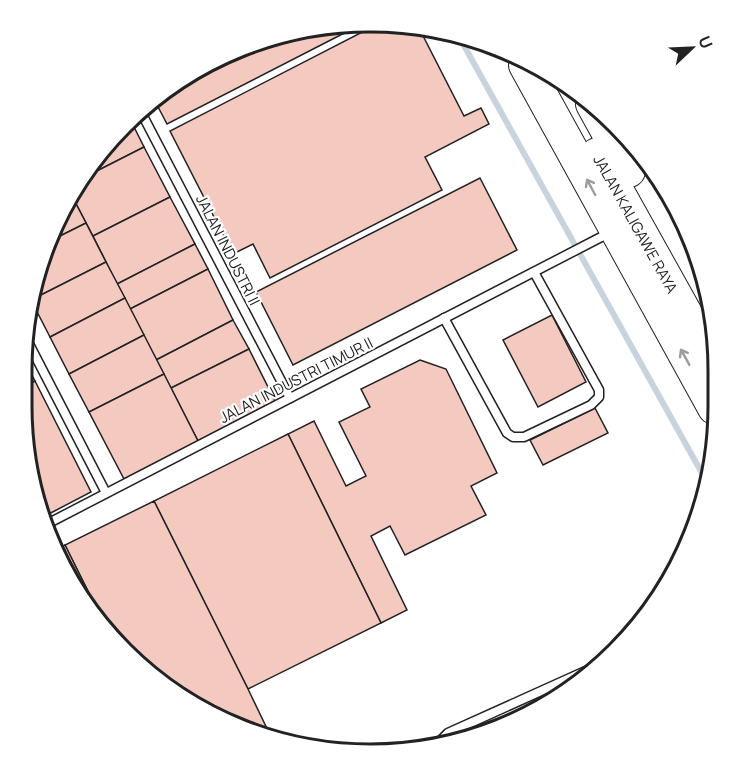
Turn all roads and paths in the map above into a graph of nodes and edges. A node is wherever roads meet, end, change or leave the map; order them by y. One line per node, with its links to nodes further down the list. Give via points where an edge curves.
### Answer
1 (528, 70): 5 (highway, one-way to 1)
2 (580, 104): 10 (highway, JALAN KALIGAWE RAYA)
3 (581, 106): 7 (highway, JALAN KALIGAWE RAYA)
4 (144, 118): 11 (lane, JALAN INDUSTRI II)
5 (609, 233): 6 (lane, JALAN INDUSTRI TIMUR II); 12 (highway, one-way to 5)
6 (534, 272): 8 (lane, JALAN INDUSTRI TIMUR II); 8 (lane, via 599,390 591,405 524,437 513,437 507,433)
7 (702, 305)
8 (444, 318): 11 (lane, JALAN INDUSTRI TIMUR II)
9 (32, 350): 13 (lane)
10 (708, 352)
11 (290, 398): 13 (lane, JALAN INDUSTRI TIMUR II)
12 (708, 398)
13 (106, 493): 14 (lane, JALAN INDUSTRI TIMUR II)
14 (52, 521)
15 (566, 681): 16 (lane)
16 (446, 735)

